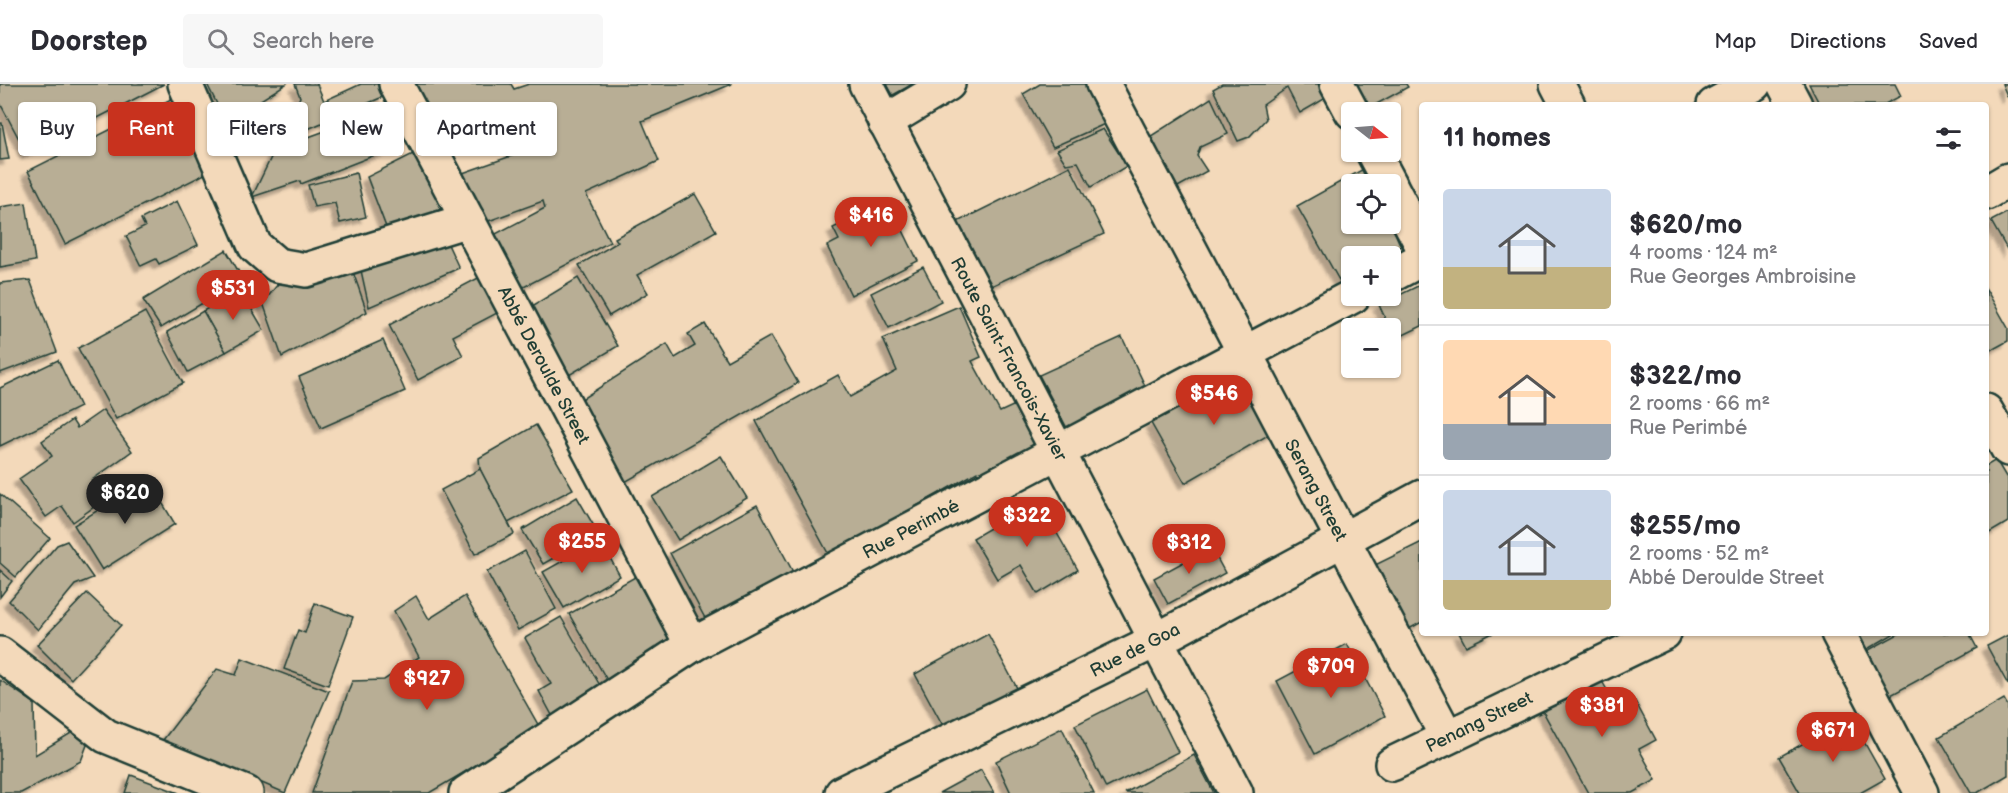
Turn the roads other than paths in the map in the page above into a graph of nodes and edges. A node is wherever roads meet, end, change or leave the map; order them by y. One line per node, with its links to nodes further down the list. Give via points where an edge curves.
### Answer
1 (185, 84): 18 (street, via 255,246 277,265 306,270)
2 (396, 84): 18 (street, Abbé Deroulde Street)
3 (866, 84): 14 (street, Route Saint-Francois-Xavier)
4 (948, 84): 14 (street)
5 (1102, 84): 23 (street, Serang Street)
6 (1337, 84): 10 (street)
7 (1557, 84): 11 (street)
8 (1754, 84): 12 (street)
9 (1784, 84): 13 (street)
10 (1347, 102)
11 (1566, 102)
12 (1720, 102)
13 (1794, 102)
14 (885, 122): 24 (street, Route Saint-Francois-Xavier)
15 (2008, 180): 16 (street)
16 (1989, 191)
17 (1401, 206): 19 (street)
18 (468, 220): 31 (street, Abbé Deroulde Street)
19 (1419, 239)
20 (1419, 261): 21 (street)
21 (1401, 270)
22 (1341, 302): 23 (street, Rue Perimbé)
23 (1243, 353): 24 (street, Rue Perimbé); 26 (street, Serang Street)
24 (1057, 452): 29 (street, Route Saint-Francois-Xavier); 31 (street, Rue Perimbé)
25 (1419, 499): 26 (street, Rue de Goa)
26 (1343, 540): 29 (street, Rue de Goa); 33 (street, Serang Street)
27 (1649, 636): 30 (street, Penang Street)
28 (1840, 636): 39 (street)
29 (1155, 641): 37 (street, Rue de Goa); 38 (street, Route Saint-Francois-Xavier)
30 (1625, 641): 33 (street, Penang Street)
31 (692, 645): 36 (street, Rue Perimbé)
32 (0, 654): 35 (street, via 106,736)
33 (1447, 737): 34 (street, Penang Street)
34 (1392, 764)
35 (246, 793)
36 (466, 793)
37 (842, 793)
38 (1236, 793)
39 (1922, 793)

